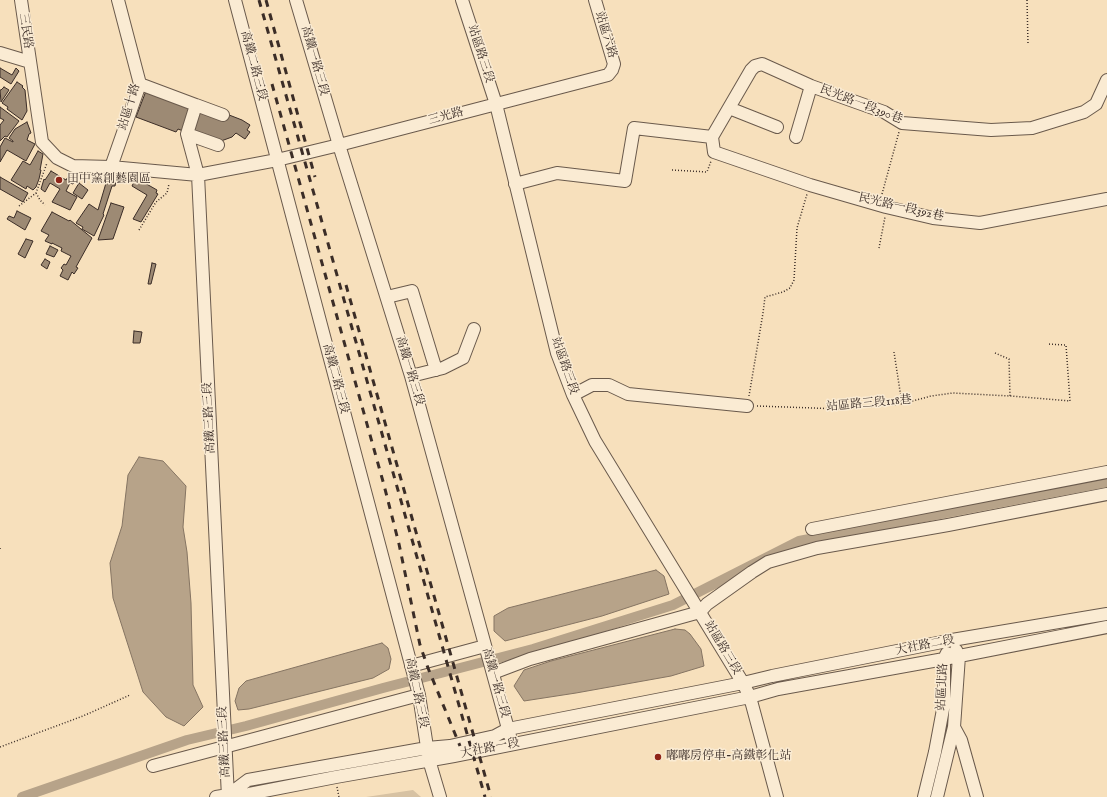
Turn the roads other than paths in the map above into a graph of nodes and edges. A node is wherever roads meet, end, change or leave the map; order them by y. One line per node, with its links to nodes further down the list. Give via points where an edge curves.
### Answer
1 (21, 0): 8 (street, 三民路)
2 (118, 0): 11 (street, 站區十路)
3 (235, 0): 24 (street, 高鐵二路三段)
4 (296, 0): 22 (street, 高鐵一路三段)
5 (462, 0): 13 (street, 站區路三段)
6 (595, 0): 9 (street, 站區六路, via 614,64)
7 (0, 53): 8 (street)
8 (30, 62): 23 (street, 三民路, via 42,142)
9 (612, 70): 13 (street, 三光路, via 608,75)
10 (1107, 80): 12 (street, 民光路一段390巷, via 1096,104 1084,112 1032,128 991,130 902,123 884,112)
11 (140, 84): 14 (street); 25 (street, 站區十路)
12 (811, 86): 15 (street, 民光路一段390巷, via 762,64 755,66); 20 (street)
13 (496, 104): 22 (street, 三光路); 27 (street, 站區路三段)
14 (196, 105): 16 (street); 18 (street, 高鐵三路三段)
15 (729, 108): 17 (street); 19 (street, 民光路一段390巷)
16 (223, 115)
17 (777, 127)
18 (188, 134): 21 (street); 26 (street, 高鐵三路三段)
19 (712, 137): 27 (street, via 634,128 625,181 557,173); 28 (street, 民光路一段392巷, via 714,152 810,185 934,218 980,223)
20 (796, 137)
21 (218, 145)
22 (339, 145): 24 (street, 三光路); 29 (street, 高鐵一路三段)
23 (51, 152): 25 (street, 三光路, via 73,166)
24 (278, 160): 26 (street, 三光路); 45 (street, 高鐵二路三段)
25 (111, 167): 26 (street, 三光路)
26 (198, 175): 53 (street, 高鐵三路三段)
27 (515, 184): 33 (street, 站區路三段, via 557,353)
28 (1107, 199)
29 (387, 297): 31 (street, via 412,291); 32 (street, 高鐵一路三段)
30 (474, 329): 31 (street, via 463,358)
31 (436, 370): 32 (street)
32 (411, 376): 42 (street, 高鐵一路三段)
33 (573, 396): 34 (street, via 592,385 609,385 628,394); 38 (street, 站區路三段, via 595,441)
34 (747, 406)
35 (1107, 472): 37 (street)
36 (1107, 494): 38 (street, via 817,548 768,562 707,604)
37 (812, 529)
38 (700, 612): 46 (street, via 530,659); 47 (street, 站區路三段)
39 (1107, 614): 41 (street, 大社路二段)
40 (1107, 627): 43 (street, 大社路二段)
41 (952, 640): 43 (street, 站區北路); 44 (street, 站區北路); 47 (street, 大社路二段)
42 (485, 646): 45 (street); 46 (street, 高鐵一路三段)
43 (959, 656): 44 (street, 大社路二段); 50 (street, 站區北路)
44 (944, 659): 49 (street, 大社路二段, via 778,689); 61 (street, 站區北路, via 944,704)
45 (411, 666): 48 (street, 高鐵二路三段)
46 (493, 673): 51 (street, 高鐵一路三段)
47 (744, 683): 49 (street, 站區路三段); 51 (street, 大社路一段)
48 (419, 695): 53 (street); 54 (street, 高鐵二路三段)
49 (750, 697): 52 (street, 大社路一段); 60 (street, 站區路三段)
50 (954, 727): 62 (street, 站區北路); 63 (street, via 961,740)
51 (508, 730): 52 (street, 高鐵一路三段); 54 (street, 大社路一段, via 495,736 450,746)
52 (512, 745): 55 (street, 大社路一段)
53 (225, 747): 56 (street); 57 (street, 高鐵三路三段)
54 (427, 748): 55 (street, 高鐵二路三段); 57 (street, 大社路一段, via 248,780)
55 (429, 760): 57 (street, 大社路一段); 59 (street, 高鐵二路三段)
56 (153, 766)
57 (228, 796): 58 (street, 大社路一段)
58 (216, 797)
59 (440, 797)
60 (777, 797)
61 (924, 797)
62 (936, 797)
63 (977, 797)

